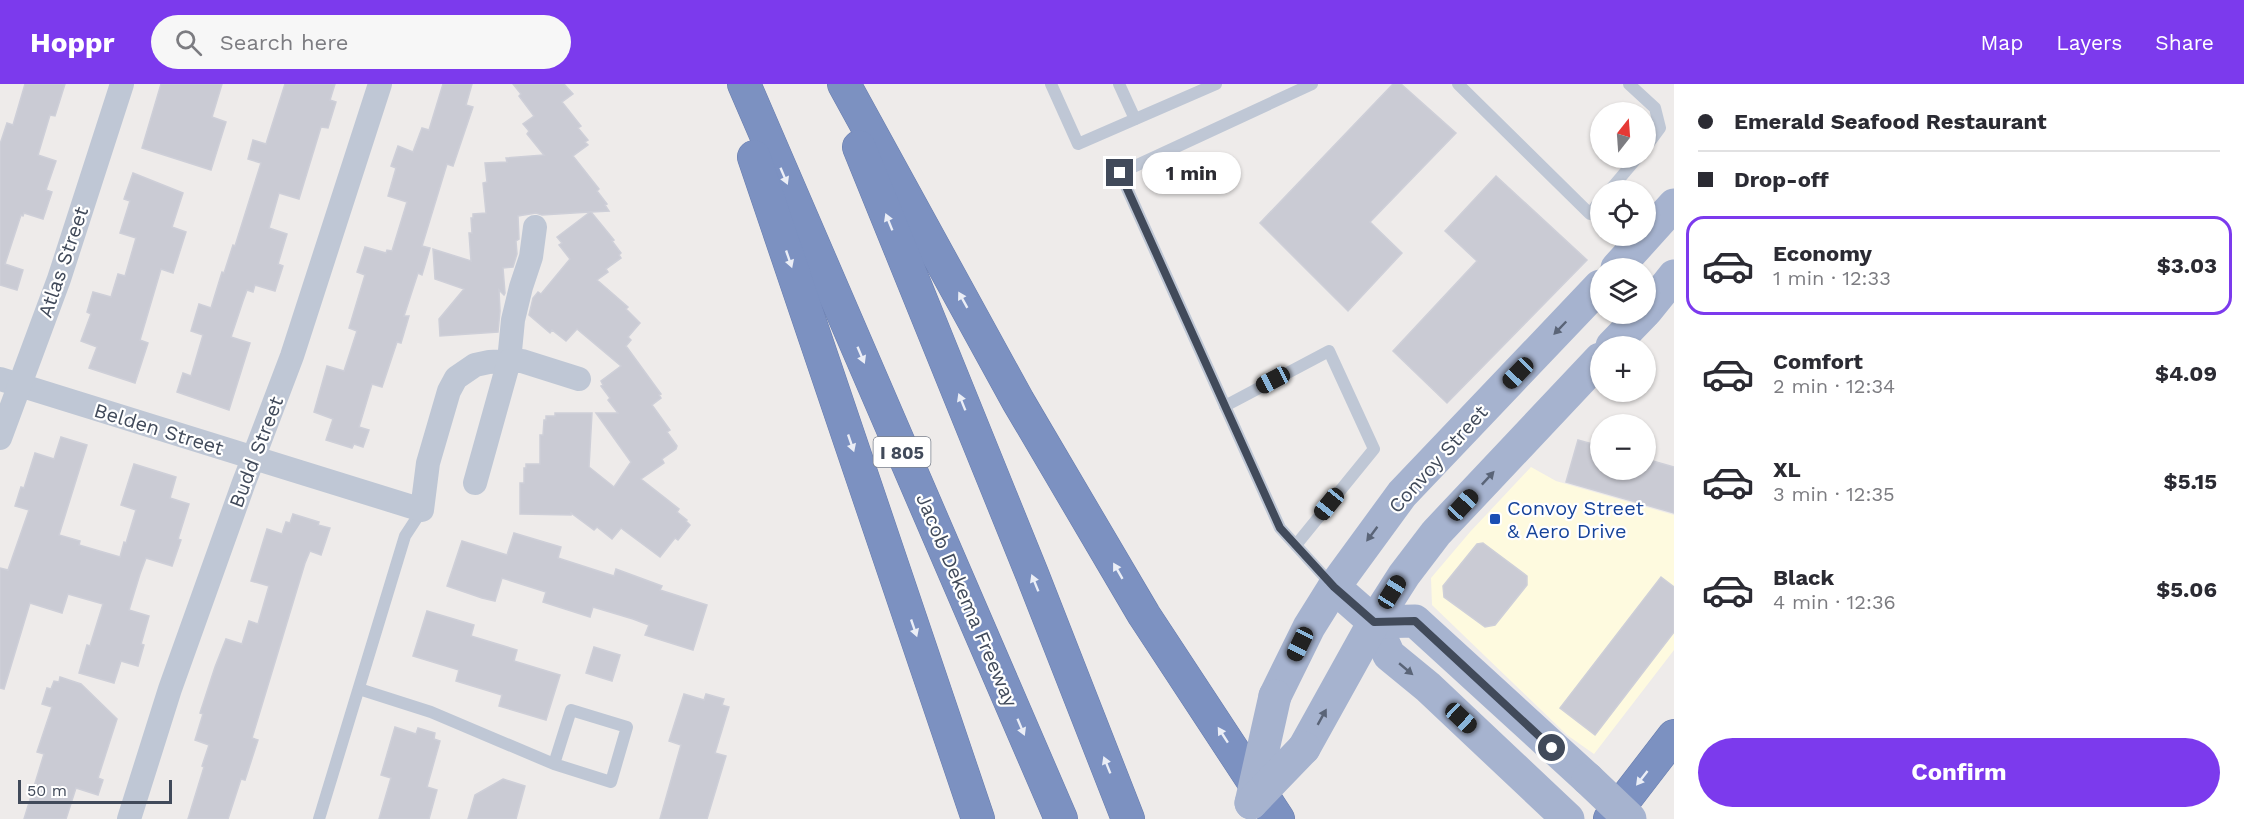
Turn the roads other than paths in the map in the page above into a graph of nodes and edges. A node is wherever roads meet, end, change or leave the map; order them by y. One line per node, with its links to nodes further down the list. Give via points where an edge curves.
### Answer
1 (122, 84): 31 (street, Atlas Street, via 59,279)
2 (380, 84): 34 (street, Budd Street, via 292,356)
3 (729, 84): 47 (highway, one-way to 47)
4 (744, 84): 48 (highway, Jacob Dekema Freeway / I 805, one-way to 48)
5 (833, 84): 49 (highway, one-way to 5)
6 (844, 84): 43 (highway, one-way to 6, via 1018,401)
7 (1051, 84): 15 (lane, via 1078,144)
8 (1119, 84): 15 (lane)
9 (1216, 84): 15 (lane)
10 (1312, 84): 32 (lane, via 1120,173)
11 (1458, 84): 20 (lane)
12 (1629, 84): 13 (lane)
13 (1648, 102)
14 (1656, 112): 16 (lane, via 1660,128)
15 (1135, 119)
16 (1656, 133)
17 (1629, 168): 18 (lane)
18 (1618, 180)
19 (1674, 206): 22 (main road)
20 (1590, 214)
21 (535, 227): 28 (street, via 531,257 513,320)
22 (1626, 258)
23 (1674, 276): 25 (main road)
24 (1590, 297): 38 (main road, Convoy Street, one-way to 38, via 1402,494)
25 (1656, 298)
26 (1633, 324): 27 (main road)
27 (1621, 336)
28 (509, 361): 30 (street, via 522,361); 35 (street); 36 (street, via 475,365 456,378 428,463)
29 (1590, 370): 39 (main road, one-way to 29, via 1436,533)
30 (579, 379)
31 (10, 382): 33 (street, Atlas Street); 34 (street, Belden Street)
32 (1225, 406): 37 (lane, via 1280,528); 37 (lane, via 1329,351 1374,449)
33 (0, 438)
34 (253, 458): 36 (street, Belden Street); 45 (street, Budd Street, via 170,689)
35 (475, 483)
36 (422, 510): 40 (lane, via 405,536)
37 (1296, 545): 38 (lane)
38 (1334, 587): 39 (main road); 43 (main road, Convoy Street, bridge, via 1275,696)
39 (1374, 622): 43 (main road, one-way to 39, bridge, via 1304,748); 44 (main road, one-way to 44, via 1389,655); 51 (main road, bridge, via 1415,621)
40 (359, 689): 42 (lane, via 431,712); 46 (lane)
41 (1674, 736): 50 (highway, one-way to 50)
42 (554, 764): 42 (lane, via 611,782 627,727 571,710)
43 (1258, 814)
44 (1563, 815)
45 (129, 819)
46 (319, 819)
47 (978, 819)
48 (1061, 819)
49 (1128, 819)
50 (1610, 819)
51 (1629, 819)

